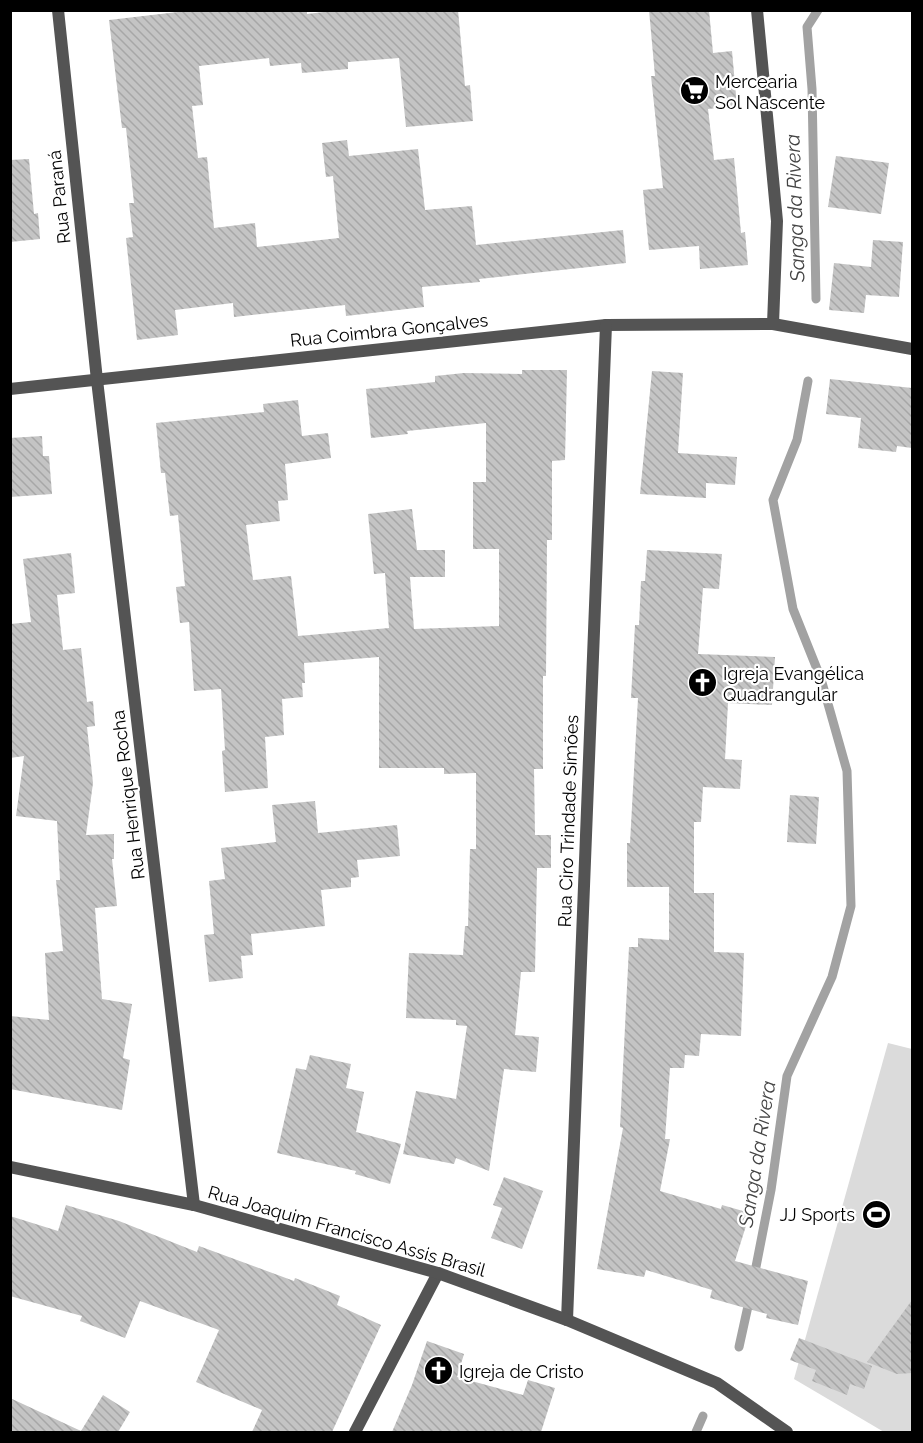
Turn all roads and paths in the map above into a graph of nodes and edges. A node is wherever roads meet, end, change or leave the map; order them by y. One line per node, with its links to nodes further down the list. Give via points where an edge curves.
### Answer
1 (58, 10): 6 (street, Rua Paraná)
2 (757, 10): 3 (street, via 777,221)
3 (773, 324): 4 (street, Rua Coimbra Gonçalves); 5 (street, Rua Coimbra Gonçalves)
4 (606, 325): 6 (street, Rua Coimbra Gonçalves); 11 (street, Rua Ciro Trindade Simões)
5 (912, 349)
6 (97, 380): 7 (street, Rua Coimbra Gonçalves); 9 (street, Rua Henrique Rocha)
7 (10, 389)
8 (10, 1167): 9 (street, Rua Joaquim Francisco Assis Brasil)
9 (194, 1205): 10 (street, Rua Joaquim Francisco Assis Brasil)
10 (438, 1273): 11 (street, Rua Joaquim Francisco Assis Brasil); 12 (street)
11 (567, 1320): 13 (street, Rua Joaquim Francisco Assis Brasil, via 717,1383)
12 (354, 1432)
13 (787, 1432)

